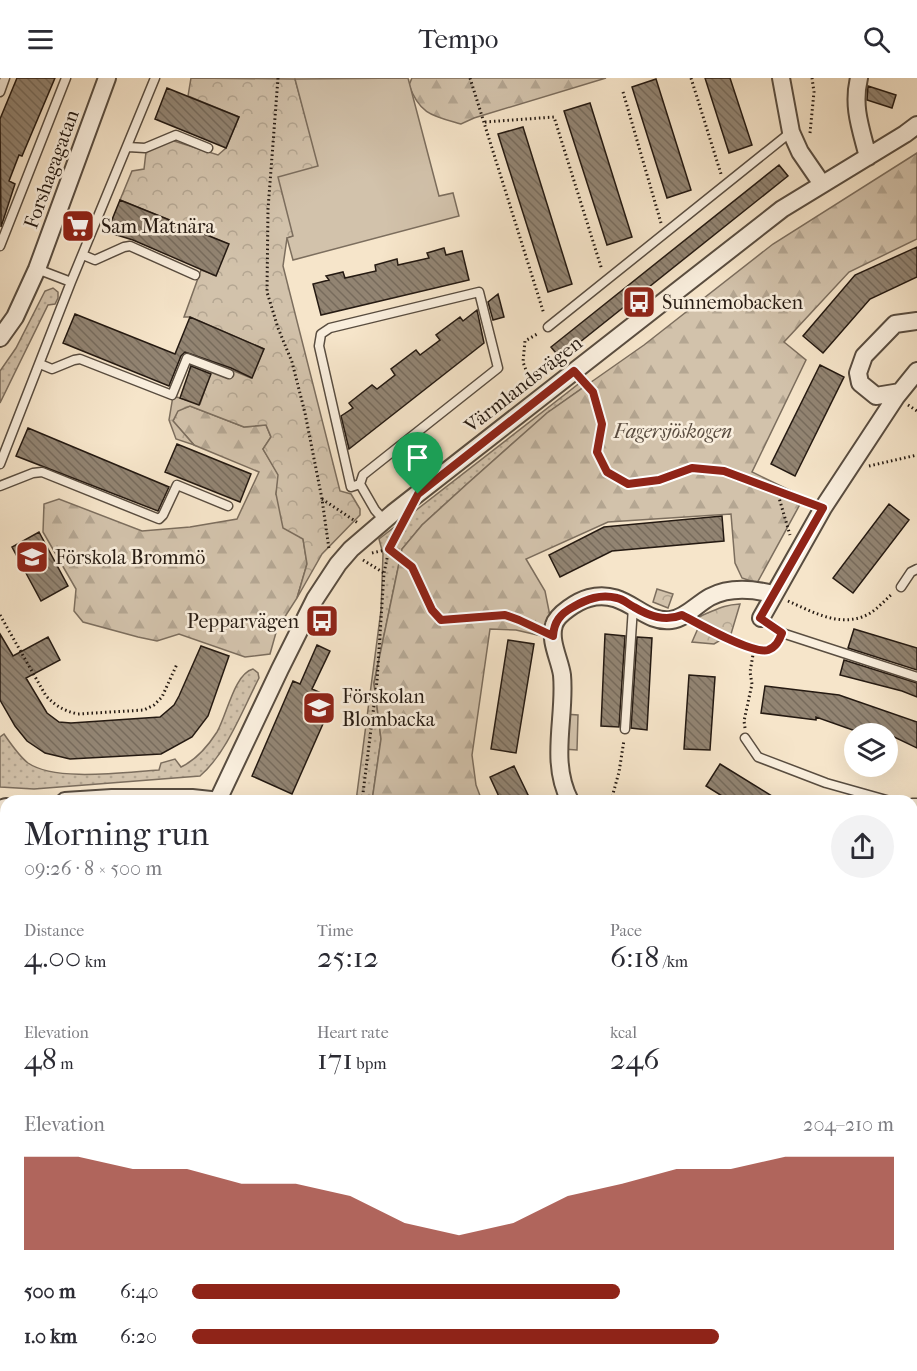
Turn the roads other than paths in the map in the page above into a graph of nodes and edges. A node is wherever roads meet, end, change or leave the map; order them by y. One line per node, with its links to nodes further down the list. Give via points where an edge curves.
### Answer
1 (5, 78): 7 (lane)
2 (66, 78): 14 (lane)
3 (107, 78): 16 (street, Forshagagatan)
4 (154, 78): 10 (lane)
5 (781, 78): 9 (street)
6 (859, 78): 12 (street, via 855,95)
7 (0, 92)
8 (917, 125): 12 (street, Värmlandsvägen)
9 (798, 130): 13 (street, via 800,152); 20 (lane)
10 (128, 147): 11 (lane, via 145,148 176,135); 15 (lane)
11 (208, 148)
12 (868, 157): 13 (street, Värmlandsvägen)
13 (822, 184): 30 (street, Värmlandsvägen, via 782,209)
14 (0, 246)
15 (82, 255): 17 (lane, via 96,260 130,246); 18 (lane)
16 (37, 269): 18 (lane); 21 (street, Forshagagatan, via 15,317)
17 (195, 275)
18 (71, 282): 22 (lane)
19 (917, 321): 25 (street, via 895,324 864,356 858,373 860,383 876,396)
20 (548, 327)
21 (0, 338)
22 (40, 364): 24 (lane, via 52,369 80,359 172,395 187,358); 26 (lane)
23 (917, 371): 25 (street)
24 (229, 374)
25 (900, 392): 33 (street, via 823,508)
26 (0, 464)
27 (360, 484): 27 (lane, via 363,475 498,368 479,292 330,328 321,334 319,346 351,487); 30 (lane)
28 (0, 486): 29 (lane, via 42,472 159,519 177,486)
29 (228, 506)
30 (384, 520): 39 (street, Värmlandsvägen, via 351,549 315,599)
31 (917, 569): 32 (lane)
32 (901, 587)
33 (773, 594): 34 (street, via 754,589 723,592 670,620); 35 (street)
34 (633, 607): 37 (lane); 40 (street, via 620,598 588,598 566,611 554,624 562,673 560,765)
35 (760, 618): 36 (lane, via 782,633)
36 (917, 677)
37 (625, 729)
38 (745, 738): 41 (lane, via 758,757)
39 (215, 795)
40 (567, 795)
41 (868, 795)

